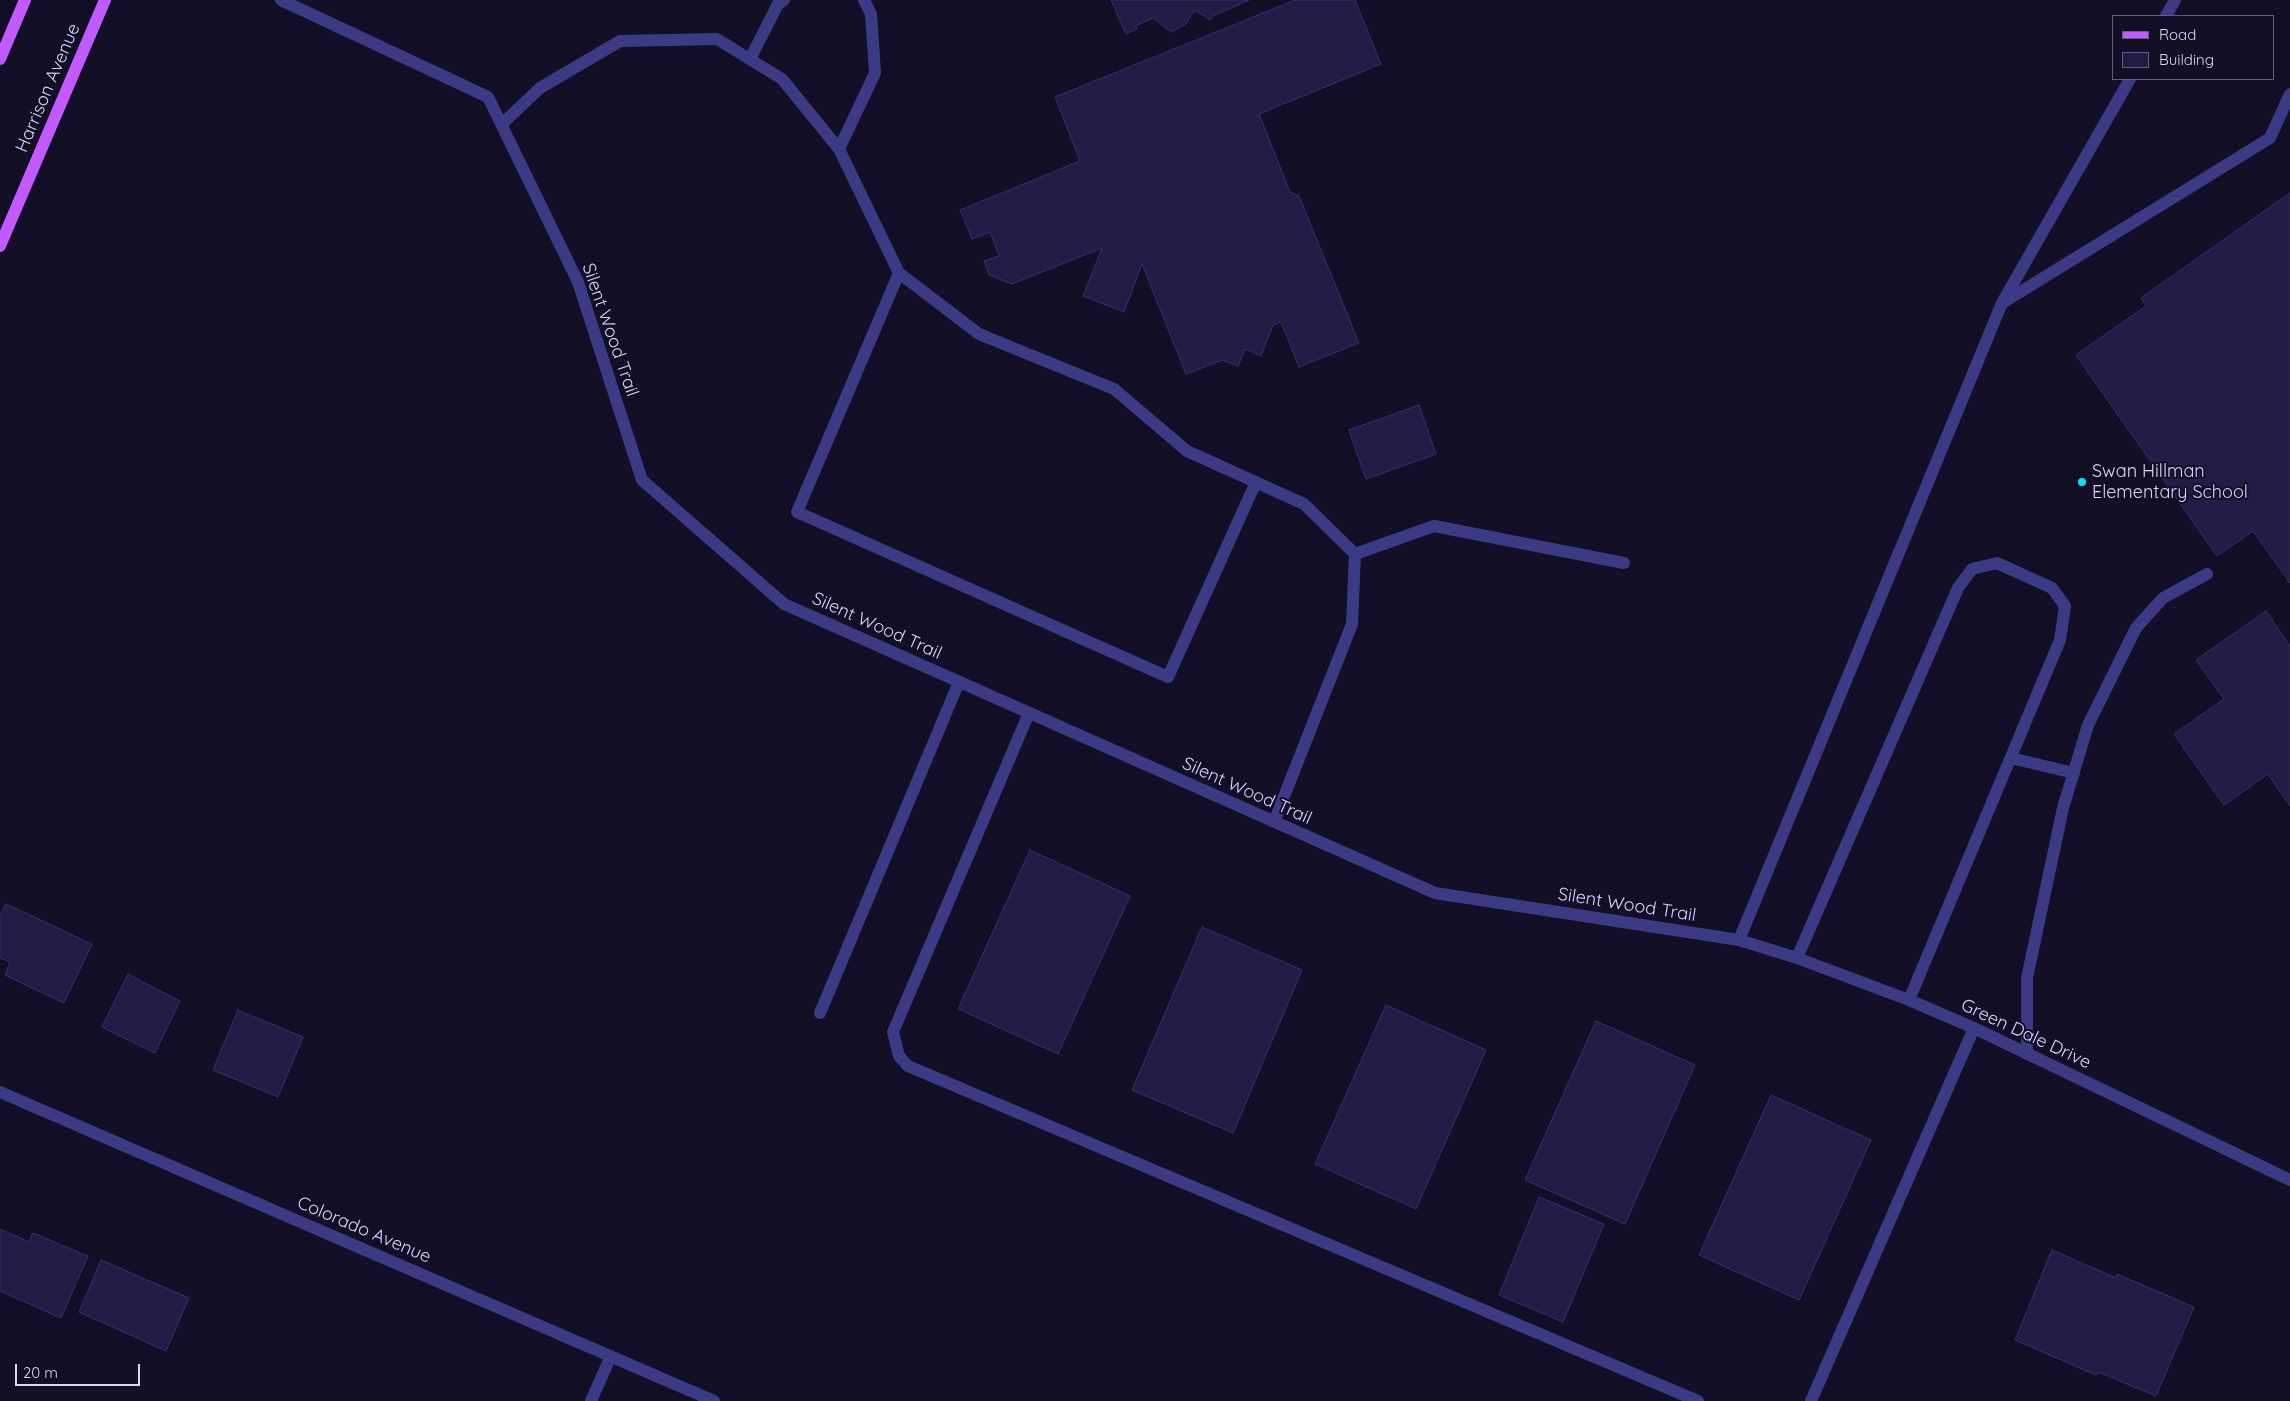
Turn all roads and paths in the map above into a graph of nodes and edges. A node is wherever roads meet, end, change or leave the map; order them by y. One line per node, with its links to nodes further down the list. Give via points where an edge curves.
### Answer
1 (25, 0): 8 (main road)
2 (105, 0): 14 (main road, Harrison Avenue)
3 (280, 0): 12 (street, Silent Wood Trail, via 488,97)
4 (784, 0): 9 (street, via 778,4)
5 (864, 0): 13 (street, via 870,14 875,73)
6 (2175, 0): 7 (street)
7 (2167, 15)
8 (0, 59)
9 (750, 59): 12 (street, via 717,39 620,42 540,88); 13 (street, via 782,79)
10 (2129, 80): 16 (street)
11 (2290, 94): 16 (street, via 2270,138)
12 (502, 124): 21 (street, Silent Wood Trail, via 578,282 642,480 784,604)
13 (839, 149): 15 (street)
14 (0, 246)
15 (900, 273): 17 (street, via 979,334 1114,389 1187,451); 17 (street, via 797,512 1168,677)
16 (2002, 303): 26 (street)
17 (1256, 482): 18 (street, via 1304,504)
18 (1355, 554): 19 (street, via 1434,526); 25 (street, via 1352,624)
19 (1624, 563)
20 (2207, 574): 24 (street, via 2164,598 2136,628 2088,725)
21 (959, 682): 22 (street, Silent Wood Trail); 29 (street)
22 (1030, 713): 25 (street, Silent Wood Trail); 37 (street, via 893,1032 899,1056 908,1066)
23 (2011, 758): 24 (street); 27 (street, via 2060,640 2065,606 2052,588 1998,563 1972,569 1958,588); 28 (street)
24 (2074, 773): 31 (street, via 2063,808 2027,978)
25 (1274, 822): 26 (street, Silent Wood Trail, via 1435,893)
26 (1739, 940): 27 (street, Green Dale Drive)
27 (1797, 958): 28 (street, Green Dale Drive)
28 (1909, 1000): 30 (street, Green Dale Drive)
29 (820, 1013)
30 (1974, 1028): 31 (street, Green Dale Drive); 38 (street)
31 (2027, 1054): 33 (street, Green Dale Drive)
32 (0, 1092): 34 (street, Colorado Avenue)
33 (2290, 1180)
34 (612, 1356): 35 (street); 36 (street, Colorado Avenue)
35 (591, 1401)
36 (714, 1401)
37 (1698, 1401)
38 (1811, 1401)

